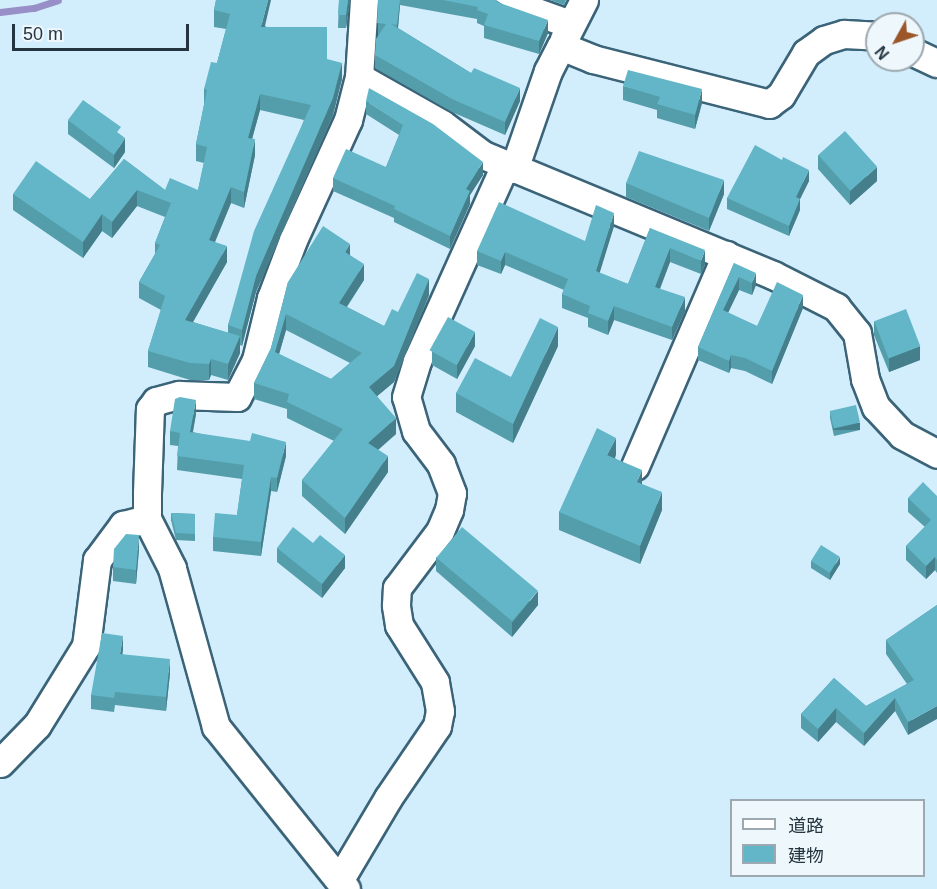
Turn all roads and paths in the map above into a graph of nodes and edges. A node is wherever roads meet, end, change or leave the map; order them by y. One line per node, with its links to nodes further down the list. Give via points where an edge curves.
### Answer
1 (364, 0): 6 (street)
2 (503, 0): 4 (street)
3 (584, 0): 4 (street)
4 (565, 35): 5 (street, via 593,59 769,104 781,95 806,53 824,40 844,34); 7 (street)
5 (865, 35)
6 (359, 77): 7 (street); 11 (street, via 348,120 271,298 256,360 242,391 232,399 165,397 150,409)
7 (510, 167): 8 (street); 13 (street, via 417,361 406,398 416,431 445,471 452,493 450,510 440,531 397,588 399,625 435,682 440,711 438,726 388,798)
8 (726, 255): 9 (street, via 836,308 857,333 865,379 876,407 902,435); 10 (street)
9 (937, 454)
10 (635, 466)
11 (147, 519): 12 (street, via 123,525 97,560 86,646 37,725); 13 (street, via 172,568 216,727)
12 (0, 763)
13 (343, 884)

